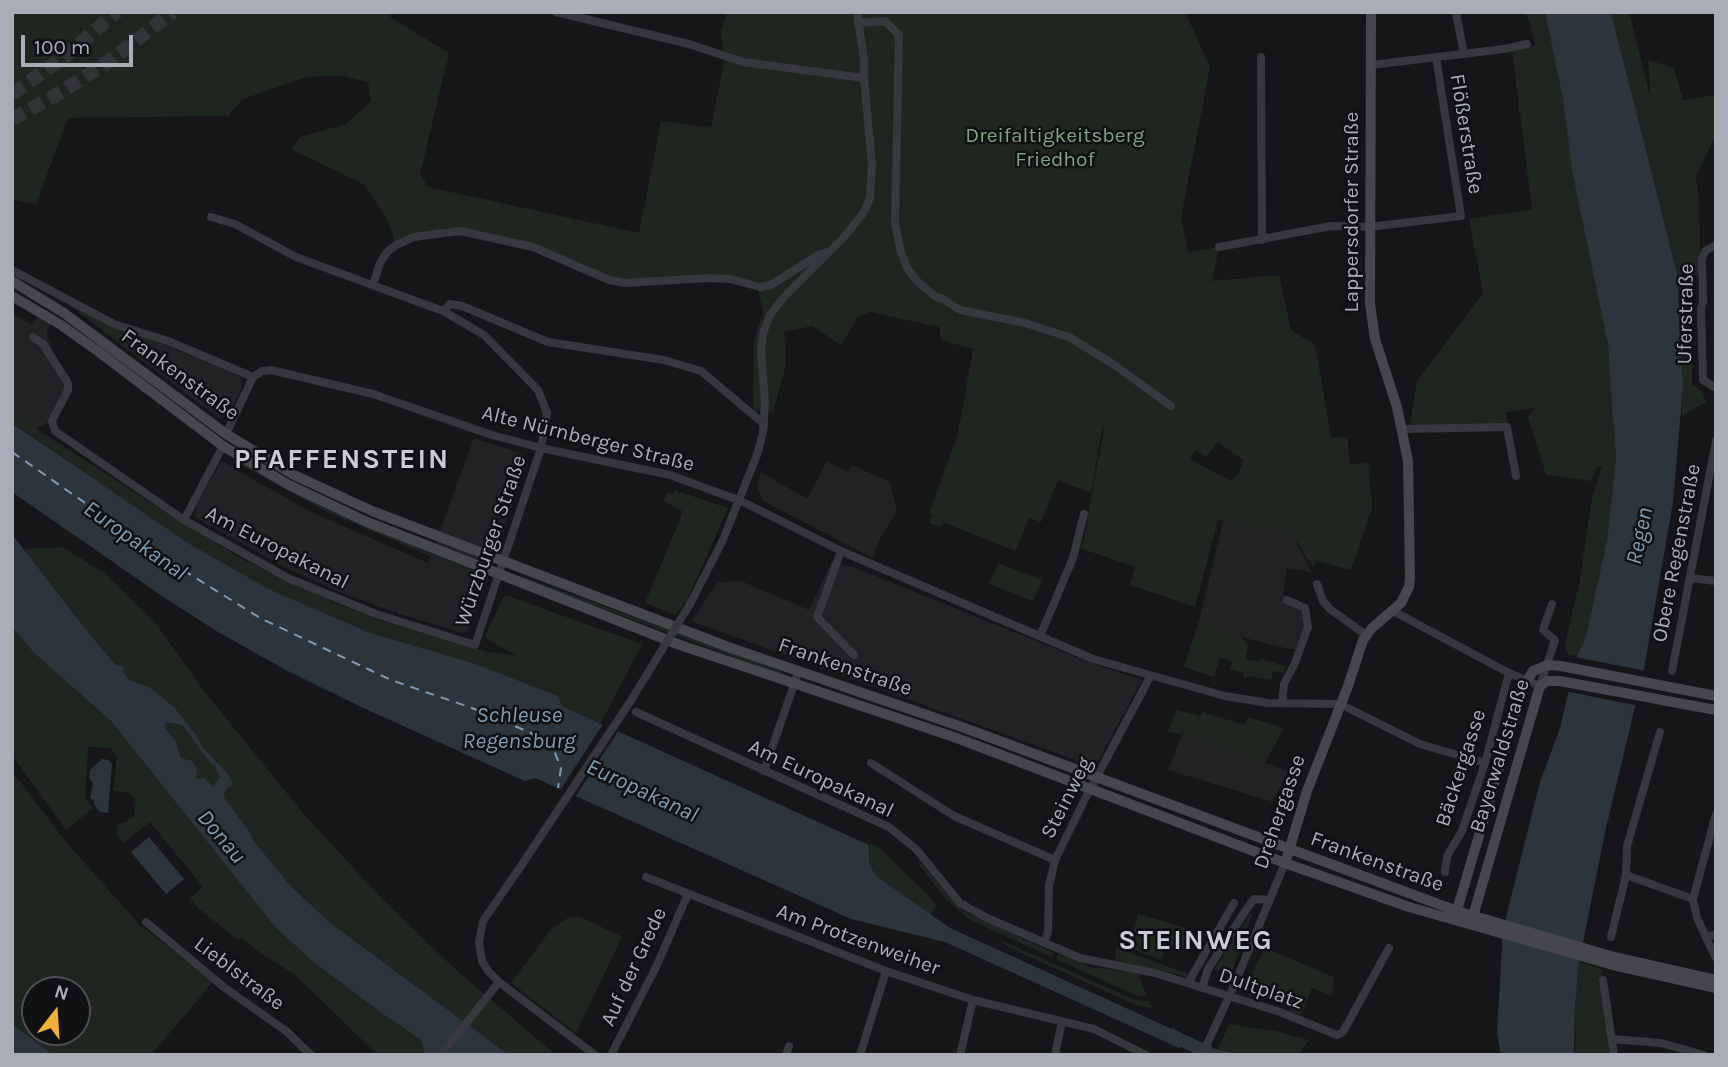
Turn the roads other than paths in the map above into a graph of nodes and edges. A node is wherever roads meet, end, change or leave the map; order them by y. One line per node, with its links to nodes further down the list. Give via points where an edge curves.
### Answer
1 (556, 12): 11 (street, via 743,62)
2 (857, 12): 5 (street)
3 (1371, 12): 10 (main road, Lappersdorfer Straße)
4 (1456, 12): 7 (street)
5 (858, 23): 11 (street); 26 (street, via 885,21 899,35 895,222 907,268 917,281 960,310 1069,337)
6 (1527, 44): 7 (street)
7 (1464, 54): 9 (street)
8 (1261, 57): 14 (street)
9 (1436, 57): 10 (street); 13 (street, Flößerstraße, via 1461,216)
10 (1371, 65): 13 (main road, Lappersdorfer Straße)
11 (864, 78): 17 (street, via 872,165 870,198)
12 (211, 217): 20 (street, via 235,224 296,257)
13 (1369, 227): 14 (street, via 1331,226); 28 (main road, Lappersdorfer Straße, via 1372,322)
14 (1262, 240): 16 (street)
15 (1716, 246): 25 (street, Uferstraße, via 1705,251 1702,259 1701,309 1703,380)
16 (1219, 247)
17 (832, 251): 20 (street, via 760,287 708,278 625,283 533,247 460,230 414,237 396,245 380,263); 27 (street, via 770,315 761,351)
18 (12, 270): 24 (street, Alte Nürnberger Straße, via 114,324)
19 (12, 281): 29 (main road, Frankenstraße, via 72,319)
20 (373, 285): 22 (street)
21 (12, 296): 31 (main road, Frankenstraße, via 80,339)
22 (443, 311): 27 (street, via 450,304 462,306 548,342 664,360 701,371); 32 (street, Würzburger Straße, via 484,335 538,390 547,413)
23 (33, 337): 36 (street, Am Europakanal, via 43,344 68,383 52,421 55,431)
24 (253, 377): 29 (street); 32 (street, Alte Nürnberger Straße, via 271,370 373,394)
25 (1714, 384)
26 (1171, 406)
27 (764, 424): 34 (street)
28 (1402, 429): 33 (street, via 1507,427); 45 (main road, Lappersdorfer Straße, via 1408,461 1410,578 1405,597)
29 (226, 434): 38 (main road, Frankenstraße, via 312,484)
30 (1716, 441): 40 (street, Obere Regenstraße)
31 (223, 446): 36 (street); 39 (main road, Frankenstraße, via 329,505)
32 (541, 448): 34 (street, Alte Nürnberger Straße, via 665,474); 38 (street, Würzburger Straße)
33 (1516, 476)
34 (740, 501): 37 (street, Alte Nürnberger Straße); 93 (street, bridge, via 690,604 479,932 482,961)
35 (1084, 514): 47 (street, via 1073,558)
36 (184, 520): 48 (street, Am Europakanal, via 288,578 376,614)
37 (841, 551): 47 (street, Alte Nürnberger Straße); 49 (street, via 817,617)
38 (503, 562): 39 (street, Würzburger Straße); 52 (main road, Frankenstraße)
39 (499, 574): 48 (street, Würzburger Straße); 56 (main road, Frankenstraße)
40 (1690, 578): 41 (street); 51 (street, Obere Regenstraße)
41 (1716, 581)
42 (1317, 584): 46 (street, via 1330,609)
43 (1287, 600): 59 (street, via 1305,608 1308,627 1284,684)
44 (1552, 604): 50 (street, Bayerwaldstraße, via 1543,630 1555,640)
45 (1393, 611): 46 (main road, Lappersdorfer Straße); 53 (street)
46 (1366, 635): 60 (main road, Drehergasse)
47 (1040, 636): 54 (street, Alte Nürnberger Straße)
48 (475, 645)
49 (854, 655)
50 (1548, 665): 55 (main road, via 1532,671); 57 (street, Bayerwaldstraße); 58 (main road)
51 (1672, 671)
52 (799, 673): 56 (street); 67 (main road, Frankenstraße)
53 (1509, 673): 55 (street); 65 (street, Bäckergasse)
54 (1150, 677): 59 (street, Alte Nürnberger Straße, via 1225,696); 67 (street, Steinweg)
55 (1525, 681): 57 (street); 80 (main road, Bayerwaldstraße)
56 (794, 684): 66 (street); 68 (main road, Frankenstraße, via 954,737)
57 (1540, 686): 61 (main road, via 1560,681); 81 (main road, Bayerwaldstraße)
58 (1716, 696)
59 (1282, 703): 60 (street, Alte Nürnberger Straße)
60 (1340, 704): 65 (street, via 1420,744); 70 (main road, Drehergasse)
61 (1716, 710)
62 (636, 712): 66 (street, Am Europakanal)
63 (1660, 732): 74 (street, via 1627,846)
64 (871, 764): 71 (street, via 954,816)
65 (1485, 764): 73 (street, Bäckergasse, via 1462,831 1447,856)
66 (764, 771): 86 (street, Am Europakanal, via 889,827 916,849 960,903)
67 (1097, 778): 68 (street, Steinweg); 70 (main road, Frankenstraße)
68 (1090, 789): 71 (street, Steinweg); 72 (main road, Frankenstraße)
69 (1716, 814): 78 (street)
70 (1289, 850): 72 (main road, Drehergasse); 80 (main road, Frankenstraße)
71 (1055, 860): 86 (street, Steinweg)
72 (1285, 863): 77 (street, Drehergasse); 80 (main road, Frankenstraße)
73 (1445, 872)
74 (1626, 875): 78 (street); 85 (street)
75 (646, 877): 76 (street, Am Protzenweiher)
76 (688, 894): 90 (street, Am Protzenweiher); 103 (street, Auf der Grede)
77 (1270, 900): 95 (street, Drehergasse, via 1254,899 1209,969); 108 (street, bridge)
78 (1693, 900): 84 (street)
79 (1234, 903): 94 (street)
80 (1456, 916): 81 (main road, Frankenstraße)
81 (1471, 920): 89 (main road, Frankenstraße)
82 (146, 922): 100 (street, Lieblstraße)
83 (1716, 935): 84 (street)
84 (1705, 936): 88 (street)
85 (1611, 937)
86 (1044, 943): 94 (street, Dultplatz, via 1094,962)
87 (1390, 948): 95 (street, Dultplatz, via 1343,1032 1337,1035)
88 (1716, 958)
89 (1614, 961): 92 (main road, Frankenstraße); 96 (main road, Frankenstraße)
90 (886, 971): 97 (street, Am Protzenweiher); 104 (street)
91 (1603, 980): 99 (street)
92 (1716, 980)
93 (499, 982): 101 (street); 102 (street)
94 (1188, 983): 95 (street, Dultplatz)
95 (1202, 988)
96 (1716, 988)
97 (973, 1000): 98 (street, Am Protzenweiher); 105 (street)
98 (1062, 1022): 106 (street); 107 (street, Am Protzenweiher, via 1094,1029)
99 (1612, 1040): 109 (street); 110 (street, via 1661,1043)
100 (311, 1055)
101 (441, 1055)
102 (595, 1055)
103 (611, 1055)
104 (860, 1055)
105 (960, 1055)
106 (1055, 1055)
107 (1146, 1055)
108 (1202, 1055)
109 (1614, 1055)
110 (1704, 1055)

